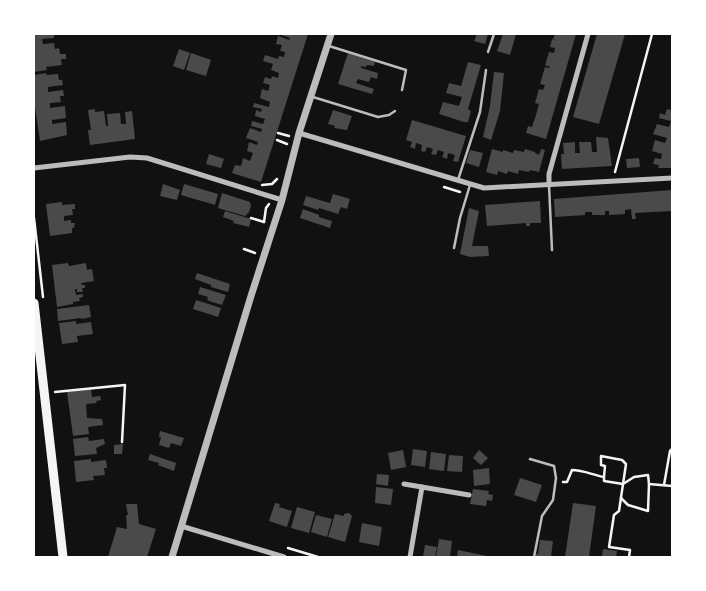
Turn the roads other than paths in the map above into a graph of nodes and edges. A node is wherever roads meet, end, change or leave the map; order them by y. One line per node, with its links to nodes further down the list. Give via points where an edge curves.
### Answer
1 (331, 34): 4 (street)
2 (494, 34): 5 (lane)
3 (588, 34): 15 (street, via 549,174)
4 (327, 46): 7 (lane, via 406,70); 8 (street)
5 (488, 52)
6 (486, 70): 13 (lane, via 480,112)
7 (402, 90)
8 (312, 96): 9 (lane, via 378,117); 10 (street)
9 (395, 111)
10 (299, 133): 13 (street); 16 (street)
11 (34, 168): 16 (street, via 147,158)
12 (672, 178): 15 (street)
13 (458, 181): 14 (street)
14 (470, 185): 15 (street, via 486,188); 17 (lane)
15 (549, 185): 18 (lane)
16 (282, 200): 24 (street)
17 (454, 248)
18 (552, 250)
19 (34, 303): 25 (main road)
20 (530, 459): 29 (lane, via 554,466 556,481 553,500 542,516)
21 (404, 484): 22 (street)
22 (422, 487): 23 (street); 28 (street)
23 (469, 495)
24 (181, 526): 26 (street); 27 (street)
25 (63, 557)
26 (172, 557)
27 (284, 557)
28 (410, 557)
29 (534, 557)

